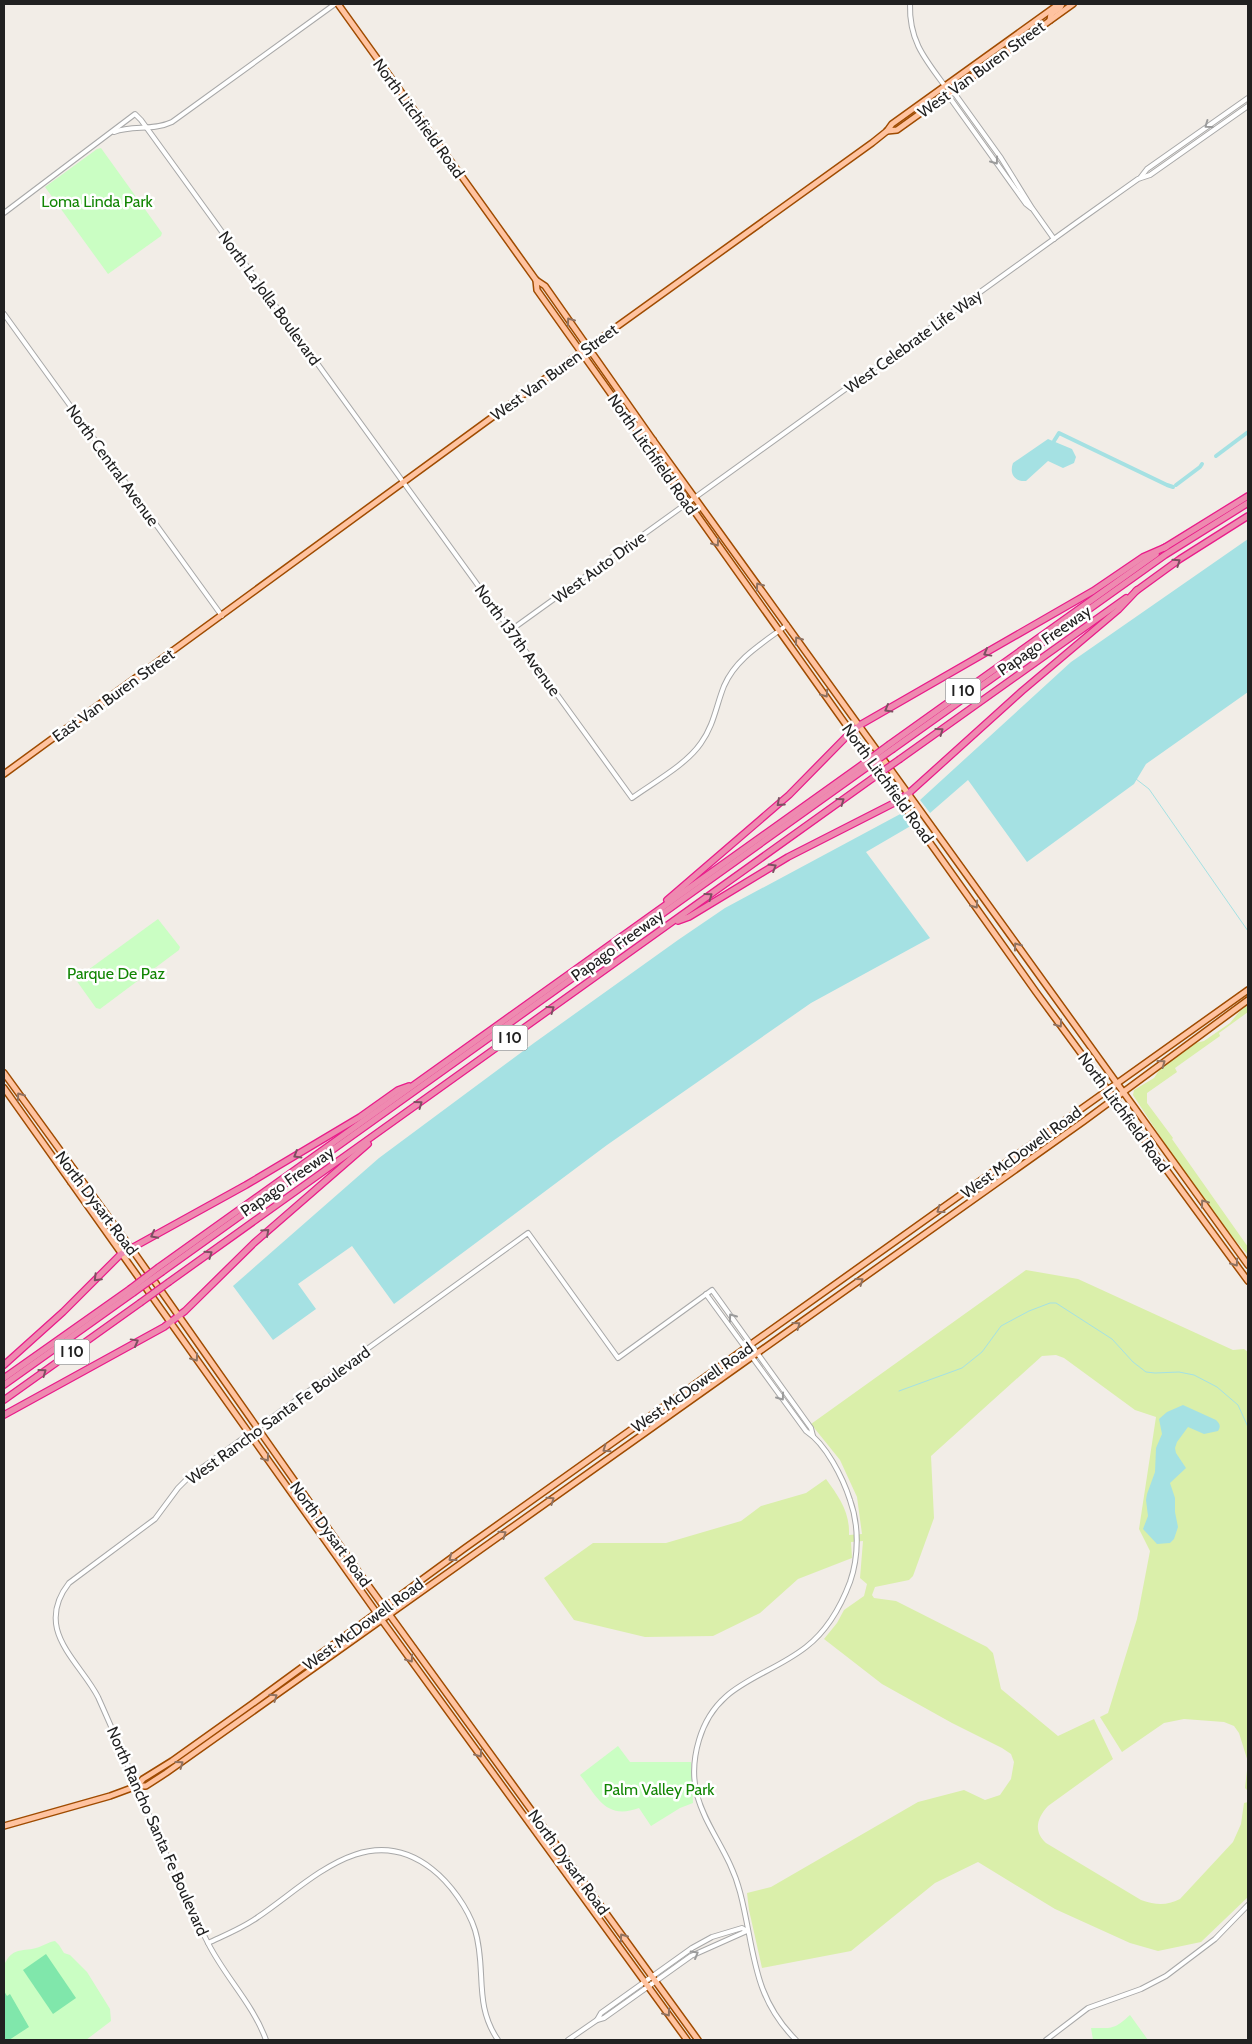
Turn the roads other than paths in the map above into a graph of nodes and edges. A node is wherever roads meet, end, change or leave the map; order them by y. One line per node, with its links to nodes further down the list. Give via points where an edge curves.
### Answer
1 (336, 4): 12 (street, via 168,123); 18 (main road, North Litchfield Road)
2 (910, 4): 6 (street, via 913,34 926,61)
3 (1061, 4): 5 (main road, via 1051,14); 6 (main road, West Van Buren Street)
4 (1073, 4): 5 (main road, West Van Buren Street)
5 (1050, 20): 7 (main road, West Van Buren Street)
6 (945, 86): 7 (main road); 13 (main road, West Van Buren Street, via 892,124)
7 (949, 92): 13 (main road, West Van Buren Street, via 897,130); 17 (street, via 971,128)
8 (1248, 98): 9 (street, West Celebrate Life Way)
9 (1238, 104): 11 (street); 15 (street, West Celebrate Life Way, one-way to 15, via 1147,168)
10 (1248, 106): 11 (street, West Celebrate Life Way)
11 (1242, 110): 15 (street, West Celebrate Life Way, via 1150,175)
12 (146, 127): 14 (street, via 127,128); 14 (street, North La Jolla Boulevard, via 135,114); 26 (street, North La Jolla Boulevard)
13 (888, 131): 20 (main road, West Van Buren Street)
14 (107, 135): 16 (street)
15 (1138, 179): 17 (street, West Celebrate Life Way)
16 (4, 212)
17 (1054, 239): 28 (street, West Celebrate Life Way)
18 (536, 280): 20 (main road, North Litchfield Road, one-way to 18, via 545,286); 21 (main road, North Litchfield Road, via 537,290)
19 (4, 314): 34 (street, North Central Avenue)
20 (588, 347): 21 (main road, West Van Buren Street); 23 (main road, North Litchfield Road)
21 (581, 352): 22 (main road, North Litchfield Road); 26 (main road, West Van Buren Street)
22 (630, 423): 23 (main road, via 637,425 646,438); 24 (main road, North Litchfield Road)
23 (653, 440): 25 (main road, North Litchfield Road)
24 (648, 448): 25 (main road, via 655,448 663,459); 29 (main road, North Litchfield Road)
25 (668, 460): 28 (main road, North Litchfield Road)
26 (403, 482): 34 (main road, West Van Buren Street); 37 (street, North 137th Avenue)
27 (1248, 496): 32 (highway, Papago Freeway / I 10)
28 (695, 498): 29 (street, West Celebrate Life Way); 36 (main road, North Litchfield Road, one-way to 28)
29 (688, 503): 37 (street, West Auto Drive); 38 (main road, North Litchfield Road, one-way to 38)
30 (1248, 503): 35 (highway, via 1180,544)
31 (1248, 516): 33 (highway, Papago Freeway / I 10, one-way to 31)
32 (1166, 547): 35 (highway, Papago Freeway / I 10); 39 (highway, one-way to 39)
33 (1137, 590): 43 (highway); 46 (highway, Papago Freeway / I 10, one-way to 33, bridge)
34 (222, 616): 42 (main road, East Van Buren Street)
35 (1063, 624): 41 (highway, Papago Freeway / I 10, bridge)
36 (787, 625): 38 (street); 39 (main road, North Litchfield Road, one-way to 36)
37 (511, 630): 38 (street, North 137th Avenue, via 632,798 698,747 712,726 732,672 747,655)
38 (779, 631): 40 (main road, North Litchfield Road, one-way to 40)
39 (860, 725): 40 (highway); 43 (main road, North Litchfield Road)
40 (851, 732): 44 (main road, North Litchfield Road); 45 (highway, one-way to 45, via 789,795 682,885)
41 (864, 766): 45 (highway, Papago Freeway / I 10); 66 (highway)
42 (4, 774)
43 (909, 793): 44 (highway); 50 (main road, North Litchfield Road, one-way to 43)
44 (900, 800): 46 (highway, one-way to 44, via 689,917 788,857); 53 (main road, North Litchfield Road, one-way to 53)
45 (653, 914): 51 (highway, Papago Freeway / I 10)
46 (669, 924): 56 (highway, Papago Freeway / I 10, one-way to 46)
47 (1248, 990): 50 (main road, West McDowell Road)
48 (1248, 1000): 54 (main road, West McDowell Road, one-way to 48)
49 (4, 1073): 60 (main road, North Dysart Road, one-way to 49)
50 (1117, 1084): 53 (main road, West McDowell Road); 54 (main road, North Litchfield Road)
51 (414, 1085): 63 (highway, one-way to 63, via 398,1090 253,1181); 66 (highway, Papago Freeway / I 10)
52 (4, 1088): 59 (main road, North Dysart Road)
53 (1107, 1091): 55 (main road, North Litchfield Road); 57 (main road, West McDowell Road)
54 (1123, 1092): 55 (main road, West McDowell Road); 61 (main road, North Litchfield Road, one-way to 54)
55 (1114, 1099): 58 (main road, West McDowell Road); 62 (main road, North Litchfield Road)
56 (379, 1132): 70 (highway, one-way to 56, via 254,1243); 79 (highway, Papago Freeway / I 10, one-way to 56, bridge)
57 (1008, 1162): 58 (main road); 72 (main road, West McDowell Road, one-way to 72)
58 (1014, 1170): 74 (main road, West McDowell Road, one-way to 58)
59 (68, 1181): 60 (main road, via 78,1186 89,1200); 64 (main road, North Dysart Road)
60 (94, 1199): 63 (main road, North Dysart Road)
61 (1230, 1240): 62 (main road); 65 (main road, North Litchfield Road)
62 (1222, 1245): 67 (main road, North Litchfield Road, one-way to 67)
63 (131, 1248): 64 (highway); 70 (main road, North Dysart Road)
64 (121, 1254): 71 (main road, North Dysart Road); 76 (highway, one-way to 76)
65 (1248, 1265)
66 (160, 1270): 68 (highway, Papago Freeway / I 10, bridge)
67 (1248, 1281)
68 (131, 1291): 77 (highway, Papago Freeway / I 10); 78 (highway)
69 (706, 1294): 72 (street, one-way to 69, via 712,1290); 73 (street); 81 (street, West Rancho Santa Fe Boulevard, via 618,1358 528,1234)
70 (179, 1316): 71 (highway); 81 (main road, North Dysart Road)
71 (169, 1322): 80 (highway, one-way to 71); 82 (main road, North Dysart Road, one-way to 82)
72 (752, 1345): 73 (main road, West McDowell Road); 74 (street)
73 (746, 1349): 75 (street); 84 (main road, West McDowell Road, one-way to 84)
74 (758, 1353): 75 (main road, West McDowell Road); 83 (street, via 811,1428)
75 (752, 1358): 83 (street, one-way to 83, via 806,1432); 85 (main road, West McDowell Road)
76 (4, 1365)
77 (4, 1378)
78 (4, 1385)
79 (4, 1400)
80 (4, 1415)
81 (257, 1430): 82 (street, West Rancho Santa Fe Boulevard); 86 (main road, North Dysart Road)
82 (250, 1434): 87 (main road, North Dysart Road, one-way to 87); 89 (street, West Rancho Santa Fe Boulevard, via 184,1482 155,1520 73,1579 60,1597)
83 (813, 1436): 98 (street, via 844,1482 852,1504 856,1542 847,1590 827,1626 795,1655 730,1692 706,1720 698,1740 694,1774 698,1801 735,1878)
84 (565, 1478): 85 (main road); 86 (main road, West McDowell Road, one-way to 86)
85 (571, 1486): 88 (main road, West McDowell Road, one-way to 85)
86 (384, 1608): 87 (main road, West McDowell Road); 88 (main road, North Dysart Road)
87 (377, 1613): 90 (main road, North Dysart Road); 91 (main road, West McDowell Road)
88 (389, 1614): 90 (main road, West McDowell Road); 100 (main road, North Dysart Road, one-way to 88)
89 (56, 1619): 95 (street, North Rancho Santa Fe Boulevard, via 61,1640 92,1686)
90 (381, 1619): 92 (main road, West McDowell Road); 101 (main road, North Dysart Road, one-way to 101)
91 (315, 1659): 92 (main road); 93 (main road, West McDowell Road)
92 (319, 1664): 94 (main road, West McDowell Road, one-way to 92)
93 (252, 1704): 94 (main road); 95 (main road, West McDowell Road)
94 (256, 1709): 95 (main road, West McDowell Road, one-way to 94, via 146,1786 159,1778)
95 (137, 1786): 96 (main road, West McDowell Road); 99 (street, North Rancho Santa Fe Boulevard)
96 (4, 1826)
97 (1248, 1905): 108 (street, via 1215,1939 1166,1976 1141,1989 1088,2008)
98 (747, 1931): 100 (street, via 742,1928 705,1941 680,1955); 107 (street, via 758,1977 770,2006)
99 (208, 1943): 102 (street, North Rancho Santa Fe Boulevard, via 249,2005); 103 (street, via 250,1923 348,1856 379,1850 404,1854 423,1862 437,1873 470,1918 478,1942 482,2005)
100 (653, 1979): 101 (street); 106 (main road, North Dysart Road)
101 (646, 1984): 104 (street); 105 (main road, North Dysart Road, one-way to 105)
102 (266, 2040)
103 (498, 2040)
104 (568, 2040)
105 (687, 2040)
106 (698, 2040)
107 (796, 2040)
108 (1046, 2040)

